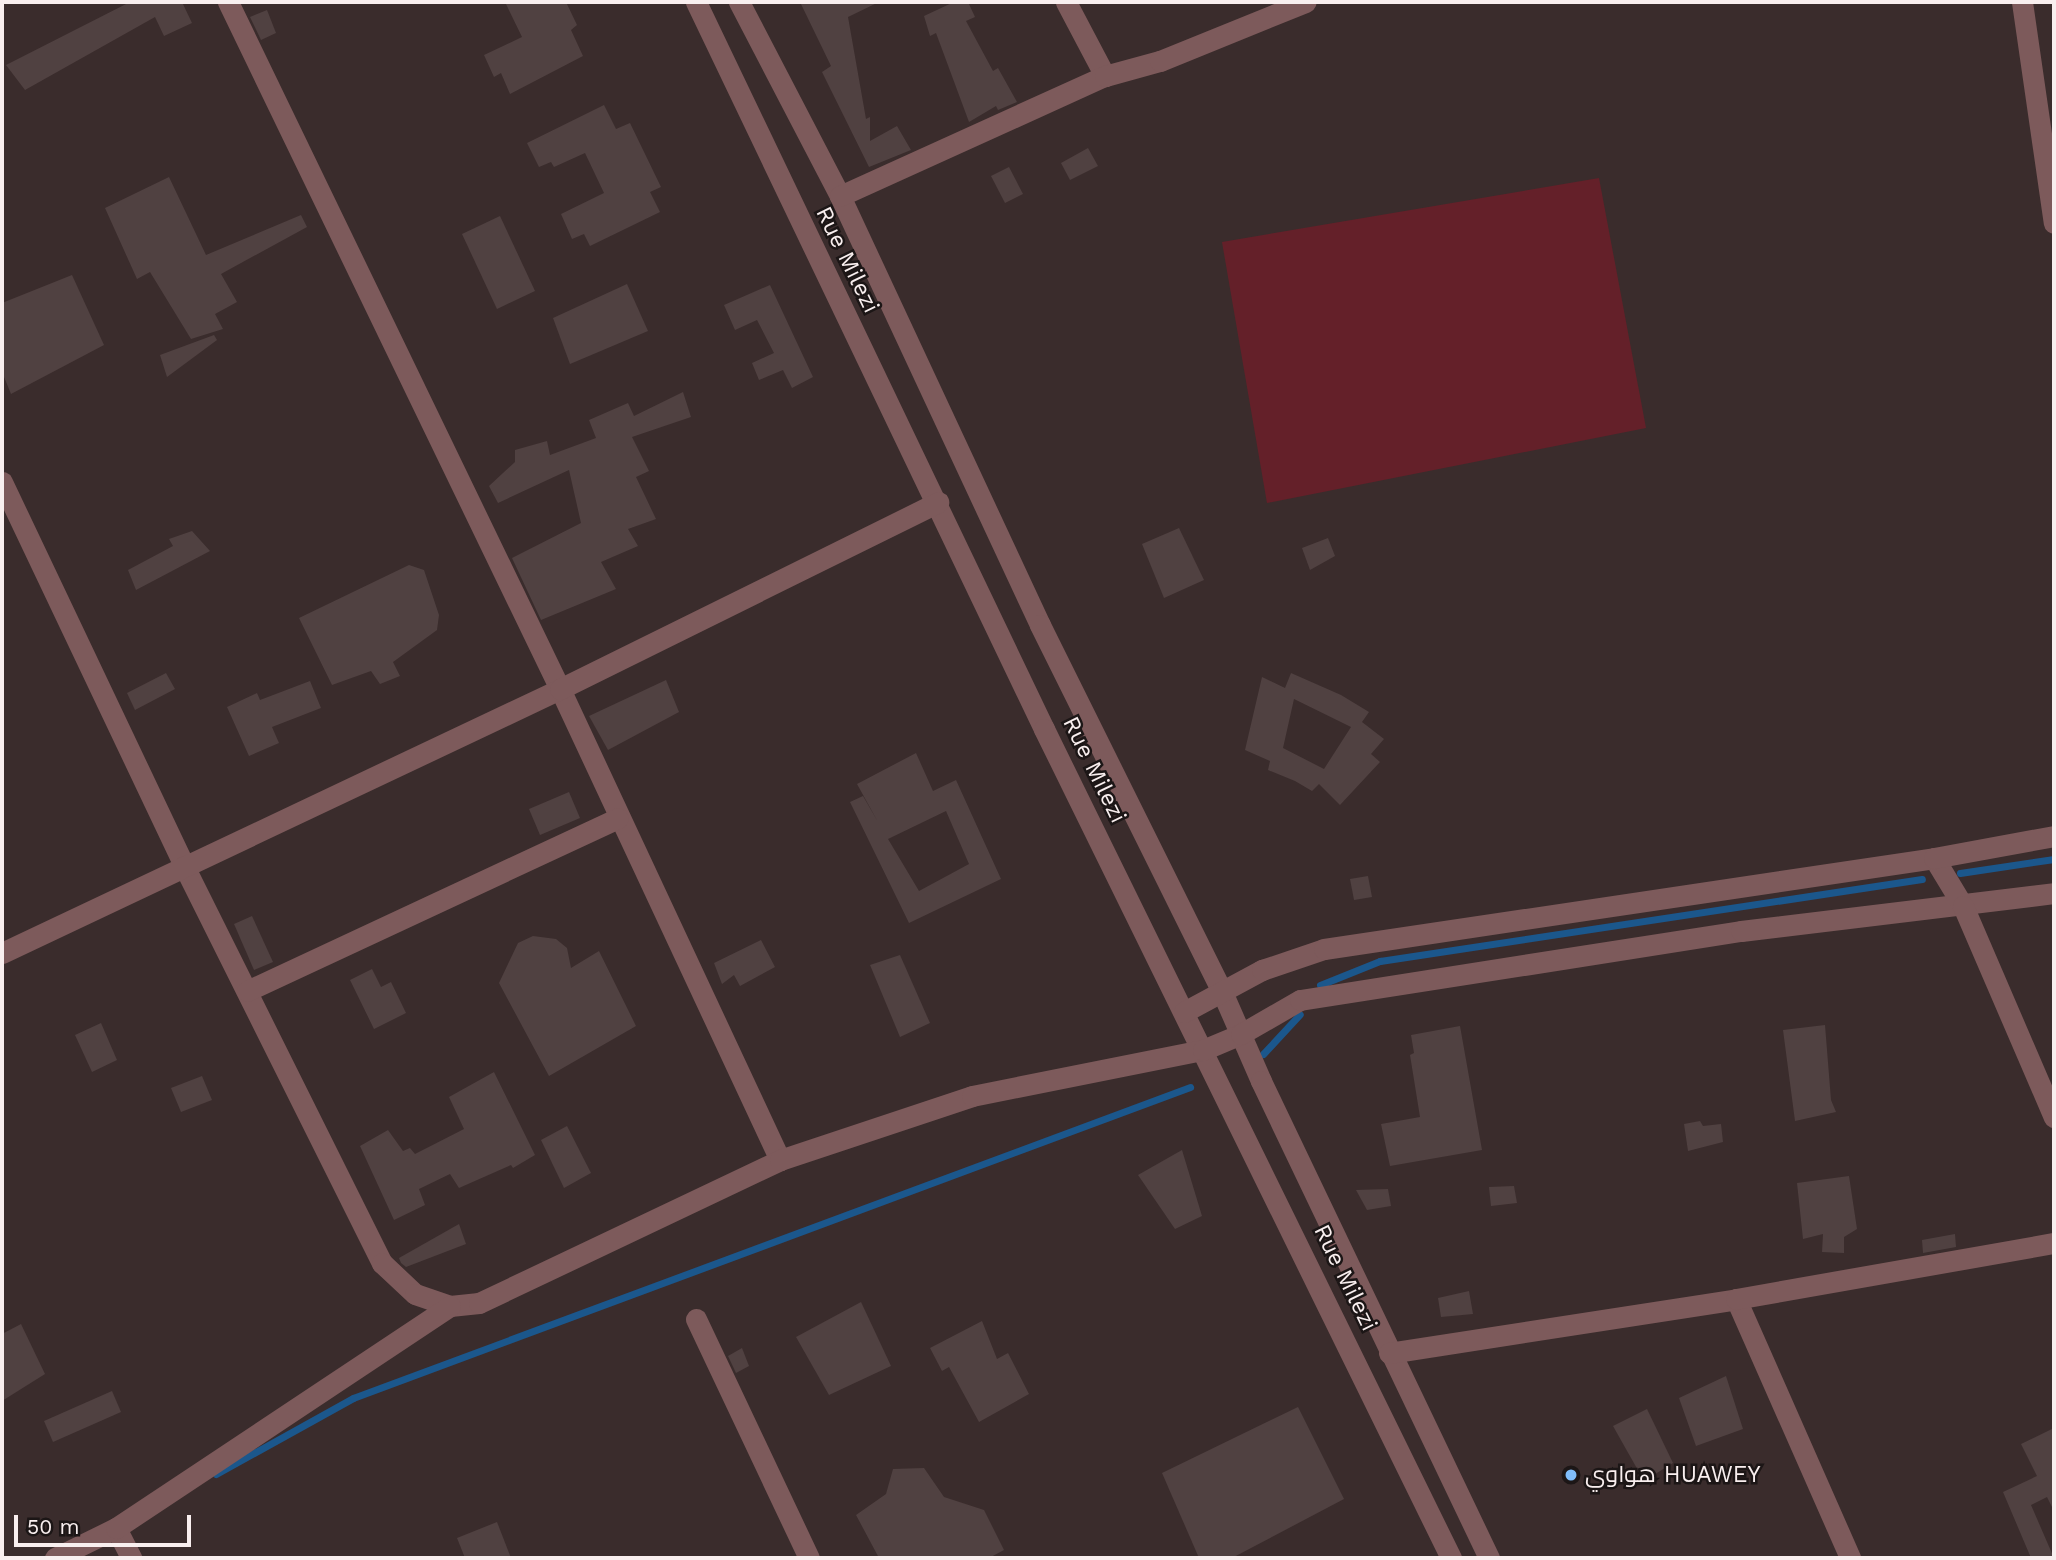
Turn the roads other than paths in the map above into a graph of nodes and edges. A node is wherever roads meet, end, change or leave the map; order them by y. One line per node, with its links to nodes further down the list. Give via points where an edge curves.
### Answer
1 (228, 2): 12 (street)
2 (696, 2): 11 (street, Rue Milezi)
3 (738, 2): 8 (street, Rue Milezi)
4 (1066, 2): 7 (street)
5 (1305, 2): 7 (street, via 1160,61)
6 (2022, 2): 9 (street)
7 (1105, 76): 8 (street)
8 (840, 196): 21 (street, Rue Milezi, via 1040,625)
9 (2054, 223)
10 (2, 482): 16 (street)
11 (938, 502): 12 (street); 22 (street, Rue Milezi)
12 (560, 689): 13 (street); 16 (street)
13 (618, 818): 20 (street); 26 (street)
14 (2054, 836): 15 (street)
15 (1934, 858): 18 (street); 21 (street, via 1324,949 1262,970)
16 (184, 866): 19 (street); 20 (street)
17 (2054, 893): 18 (street)
18 (1963, 906): 23 (street, via 1741,931 1344,992 1300,1000); 25 (street)
19 (2, 953)
20 (247, 991): 29 (street, via 382,1263 415,1293)
21 (1223, 994): 22 (street); 23 (street, Rue Milezi)
22 (1184, 1012): 24 (street, Rue Milezi)
23 (1241, 1034): 24 (street); 31 (street, Rue Milezi)
24 (1203, 1051): 26 (street, via 972,1096); 36 (street, Rue Milezi)
25 (2054, 1117)
26 (780, 1160): 29 (street, via 478,1303)
27 (2054, 1243): 28 (street)
28 (1736, 1299): 31 (street); 38 (street)
29 (450, 1306): 32 (street)
30 (696, 1319): 35 (street)
31 (1389, 1353): 37 (street, Rue Milezi)
32 (116, 1528): 33 (street); 34 (street)
33 (55, 1558)
34 (131, 1558)
35 (809, 1558)
36 (1451, 1558)
37 (1489, 1558)
38 (1850, 1558)

